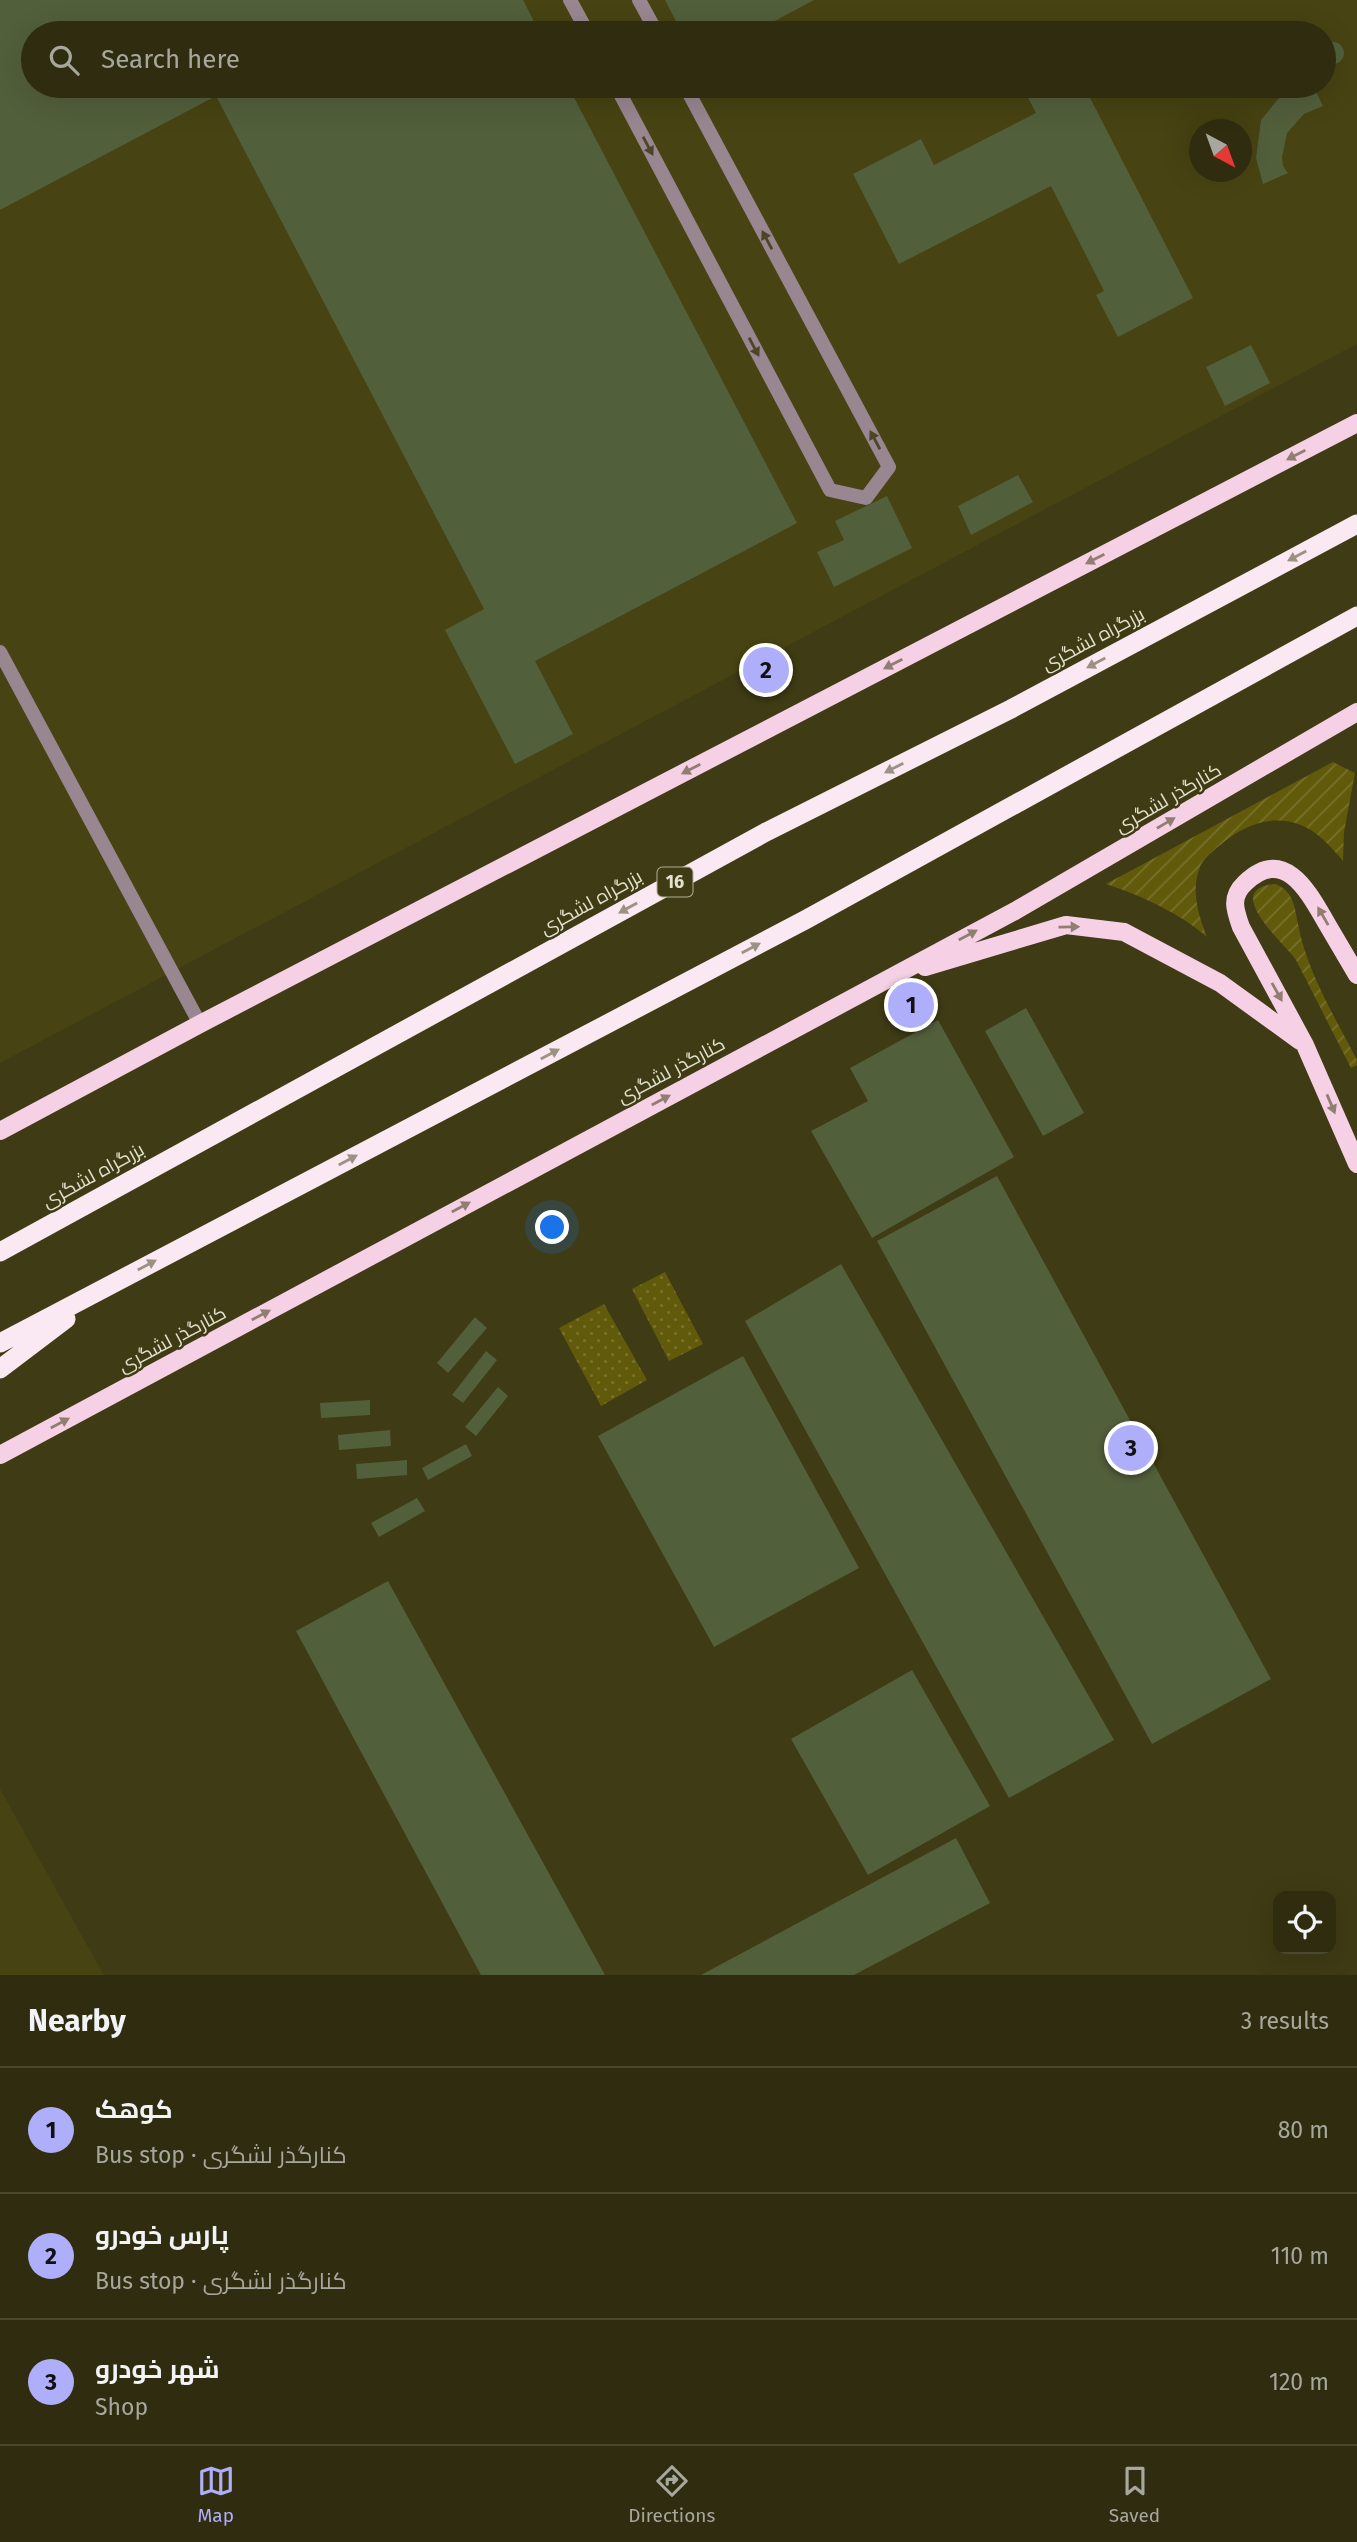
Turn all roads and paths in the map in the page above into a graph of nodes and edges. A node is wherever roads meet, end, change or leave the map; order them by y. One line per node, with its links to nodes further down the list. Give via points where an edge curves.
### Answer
1 (570, 0): 3 (lane)
2 (639, 0): 4 (lane)
3 (581, 21)
4 (650, 21)
5 (622, 98): 6 (lane, one-way to 6, via 830,490 866,498 889,467)
6 (691, 98)
7 (1357, 423): 14 (main road, one-way to 14)
8 (1357, 524): 18 (highway, بزرگراه لشگری / 16, one-way to 18, via 1011,709 766,832)
9 (1357, 616): 19 (highway, one-way to 9, via 805,920)
10 (0, 652): 14 (lane)
11 (1357, 712): 13 (main road, کنارگذر لشگری, one-way to 11, via 1015,911)
12 (1357, 975): 15 (main road, one-way to 15, via 1305,886 1290,873 1263,870 1240,888 1234,906 1241,927)
13 (886, 979): 15 (main road, one-way to 15, via 1066,925 1124,932 1220,983); 22 (main road, کنارگذر لشگری, one-way to 13)
14 (200, 1024): 16 (main road)
15 (1306, 1045): 17 (main road, one-way to 17)
16 (0, 1131)
17 (1357, 1164)
18 (0, 1252)
19 (116, 1281): 20 (highway); 21 (highway)
20 (0, 1343)
21 (0, 1369)
22 (0, 1455)

